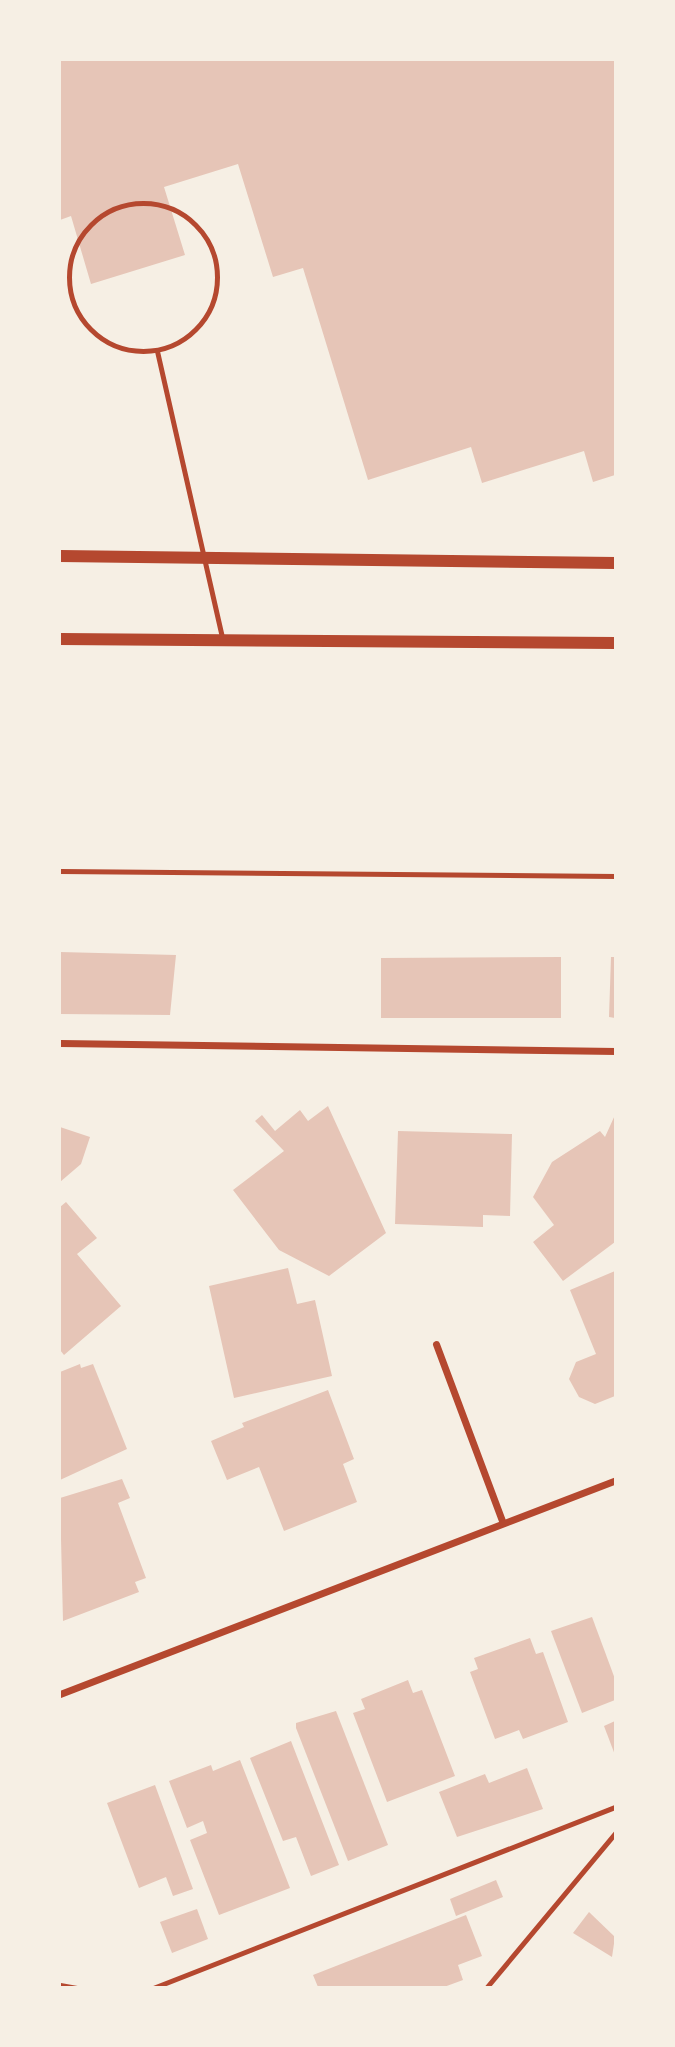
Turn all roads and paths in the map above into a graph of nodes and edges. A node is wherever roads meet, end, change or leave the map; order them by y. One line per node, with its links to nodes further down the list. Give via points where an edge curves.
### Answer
1 (157, 351): 1 (lane, via 190,334 213,304 218,279 214,253 202,231 183,213 158,203 133,203 108,211 89,225 75,244 68,267 69,290 76,313 111,345); 3 (lane)
2 (60, 556): 3 (street)
3 (206, 556): 4 (street); 6 (lane)
4 (615, 563)
5 (60, 639): 6 (street)
6 (223, 641): 7 (street)
7 (615, 643)
8 (60, 871): 9 (path)
9 (615, 876)
10 (60, 1043): 11 (street)
11 (615, 1051)
12 (436, 1345): 14 (street)
13 (615, 1479): 14 (street)
14 (503, 1523): 15 (street)
15 (60, 1694)
16 (615, 1807): 20 (lane)
17 (615, 1832): 21 (lane)
18 (60, 1985): 19 (lane)
19 (77, 1987)
20 (153, 1987)
21 (486, 1987)

